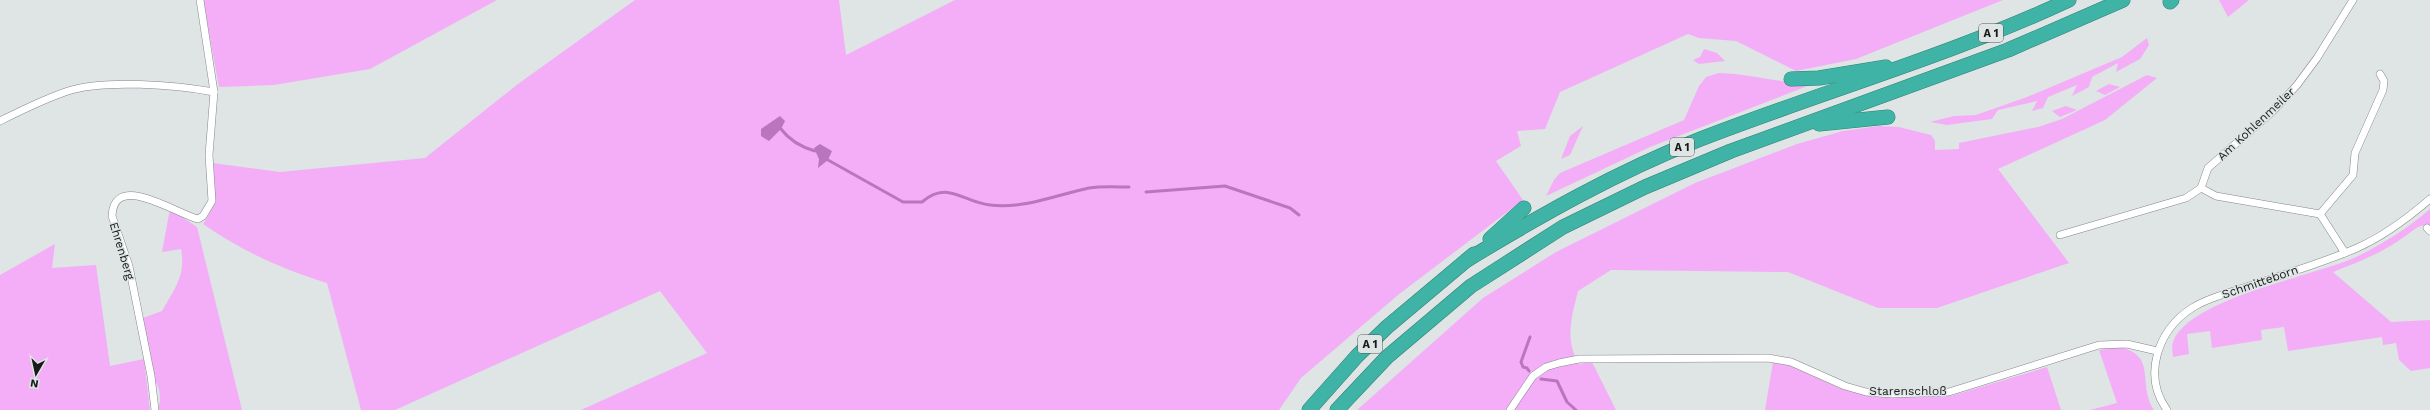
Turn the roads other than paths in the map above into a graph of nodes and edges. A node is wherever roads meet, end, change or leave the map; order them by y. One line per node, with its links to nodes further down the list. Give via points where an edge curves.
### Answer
1 (200, 0): 8 (street, Ehrenberg)
2 (2069, 0): 5 (highway, A 1)
3 (2123, 0): 11 (highway, A 1, via 2008,50)
4 (2353, 0): 12 (street, Am Kohlenmeiler, via 2297,85 2208,168)
5 (1912, 63): 7 (highway, via 1819,78); 18 (highway, A 1, via 1698,140 1635,167 1575,196)
6 (2380, 74): 15 (street, via 2384,81 2383,90 2355,153 2353,175)
7 (1791, 79)
8 (214, 92): 10 (street, via 159,86 83,87); 20 (street, Ehrenberg, via 208,155 212,201 203,216 191,217 162,202 134,196 122,197 112,208 112,216 129,266 151,376)
9 (1888, 117): 11 (highway)
10 (0, 121)
11 (1803, 125): 22 (highway, A 1, via 1731,151 1645,187 1563,227 1471,286 1387,357)
12 (2201, 188): 15 (street, via 2216,196); 16 (street, via 2186,198)
13 (2430, 199): 17 (street, Schmitteborn, via 2392,229)
14 (1524, 208): 18 (highway)
15 (2320, 214): 17 (street)
16 (2060, 235)
17 (2345, 253): 19 (street, Schmitteborn, via 2193,307 2170,327)
18 (1467, 260): 21 (highway, A 1, via 1422,296 1357,356)
19 (2157, 351): 23 (street, Starenschloß, via 2127,344 2099,345 1949,392 1892,394 1866,392 1845,386 1790,362 1768,358 1579,360 1546,367 1533,376); 24 (street, Schmitteborn, via 2155,384 2161,402)
20 (155, 410)
21 (1309, 410)
22 (1337, 410)
23 (1510, 410)
24 (2167, 410)

